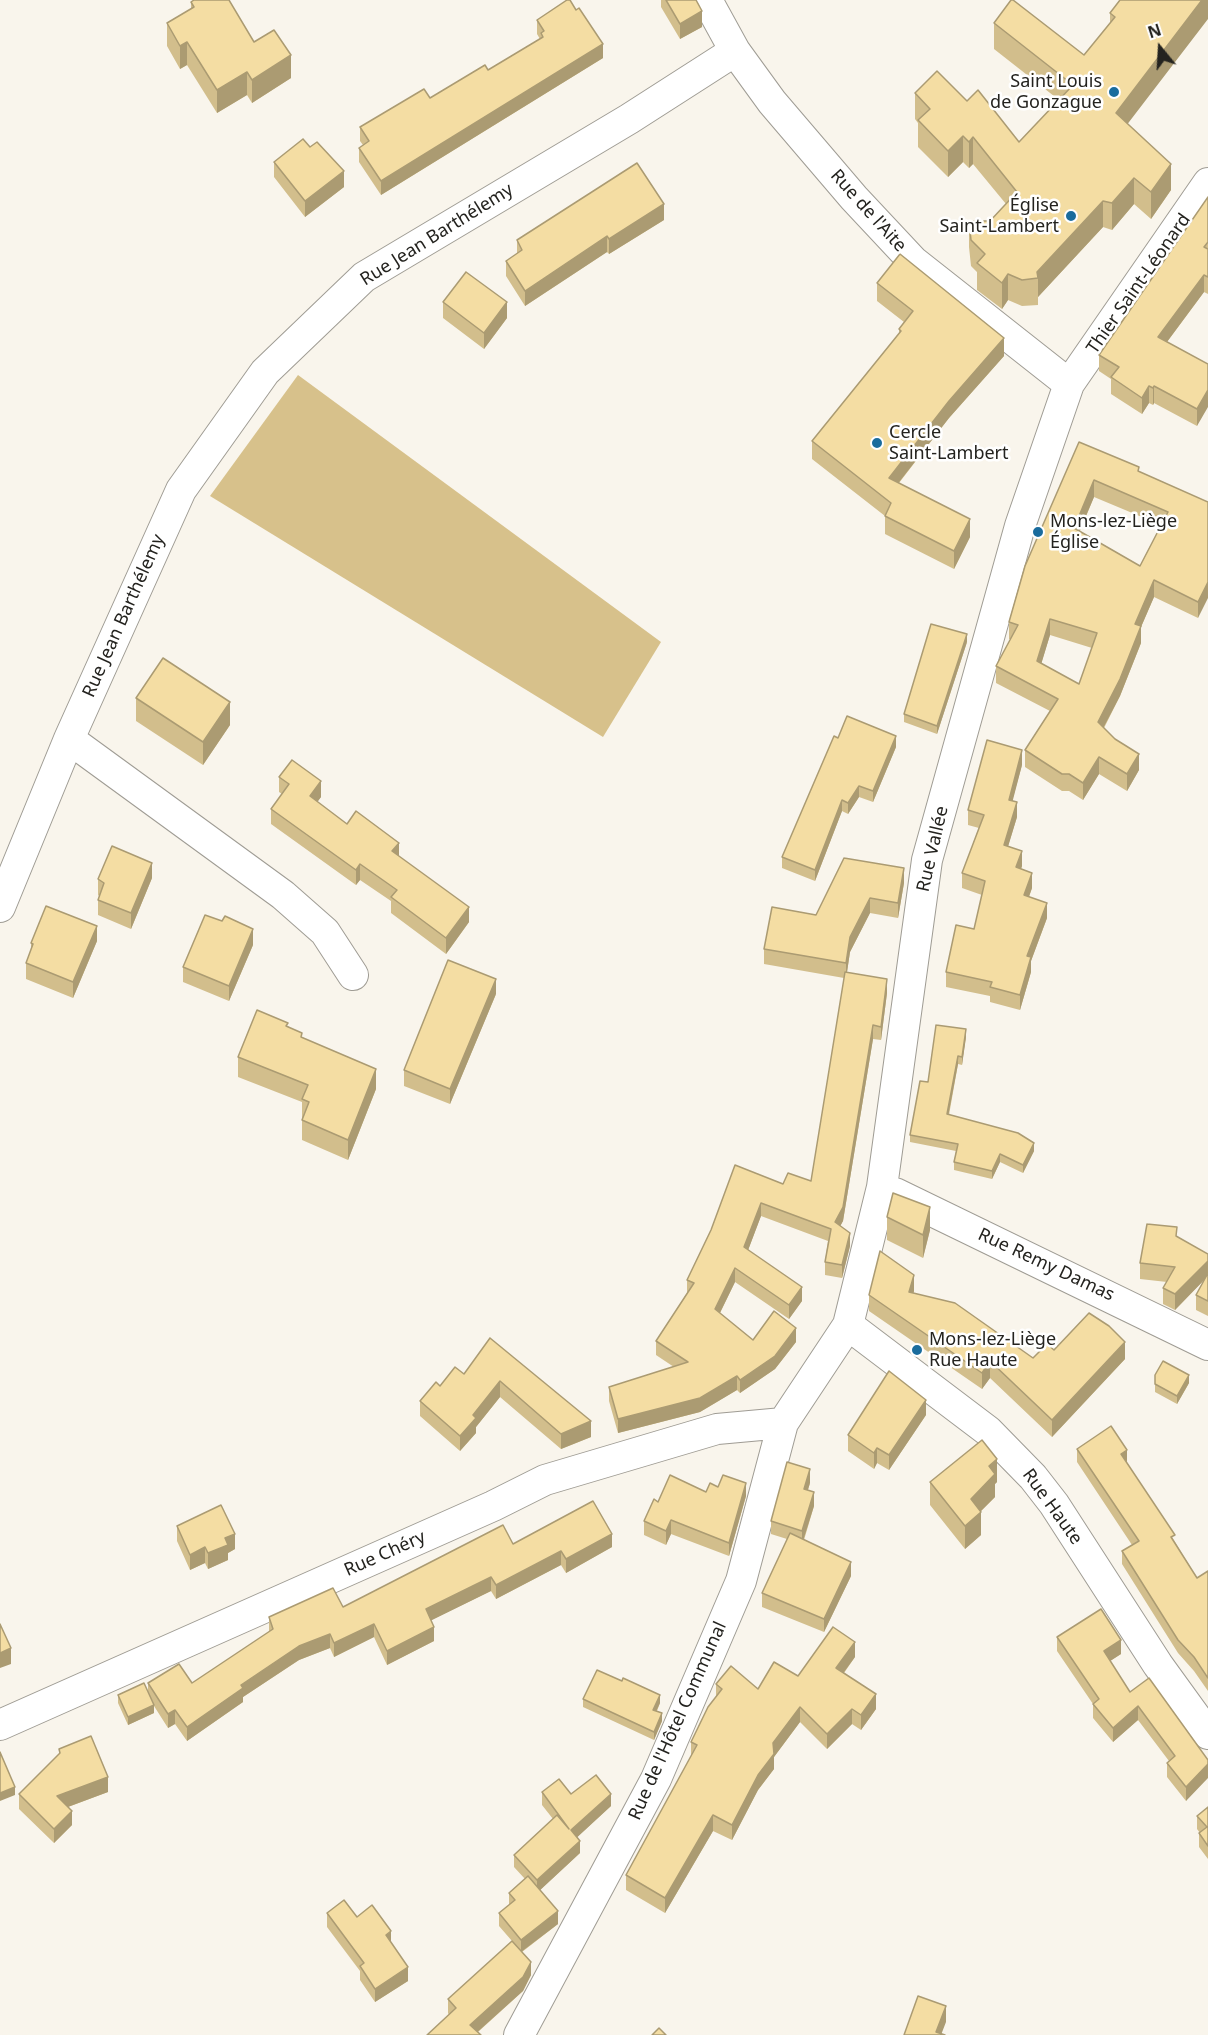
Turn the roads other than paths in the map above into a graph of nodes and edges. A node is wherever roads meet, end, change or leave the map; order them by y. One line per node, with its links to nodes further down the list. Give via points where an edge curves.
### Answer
1 (707, 0): 2 (street, Rue de l'Aite)
2 (735, 51): 4 (street, Rue de l'Aite, via 772,102 913,261); 5 (street, Rue Jean Barthélemy, via 364,277 265,372 182,489)
3 (1208, 183): 4 (street, Thier Saint-Léonard)
4 (1069, 384): 8 (street, Rue Vallée, via 1020,526 927,860)
5 (69, 738): 6 (street, Rue Jean Barthélemy); 7 (street, via 283,895 325,932)
6 (0, 907)
7 (353, 975)
8 (882, 1187): 9 (street, Rue Vallée); 10 (street, Rue Remy Damas)
9 (848, 1325): 11 (street, Rue de l'Hôtel Communal); 13 (street, Rue Haute, via 987,1431 1033,1477)
10 (1208, 1345)
11 (783, 1423): 12 (street, Rue Chéry, via 717,1429 545,1480); 14 (street, Rue de l'Hôtel Communal, via 741,1581 656,1779)
12 (0, 1725)
13 (1208, 1734)
14 (519, 2035)

